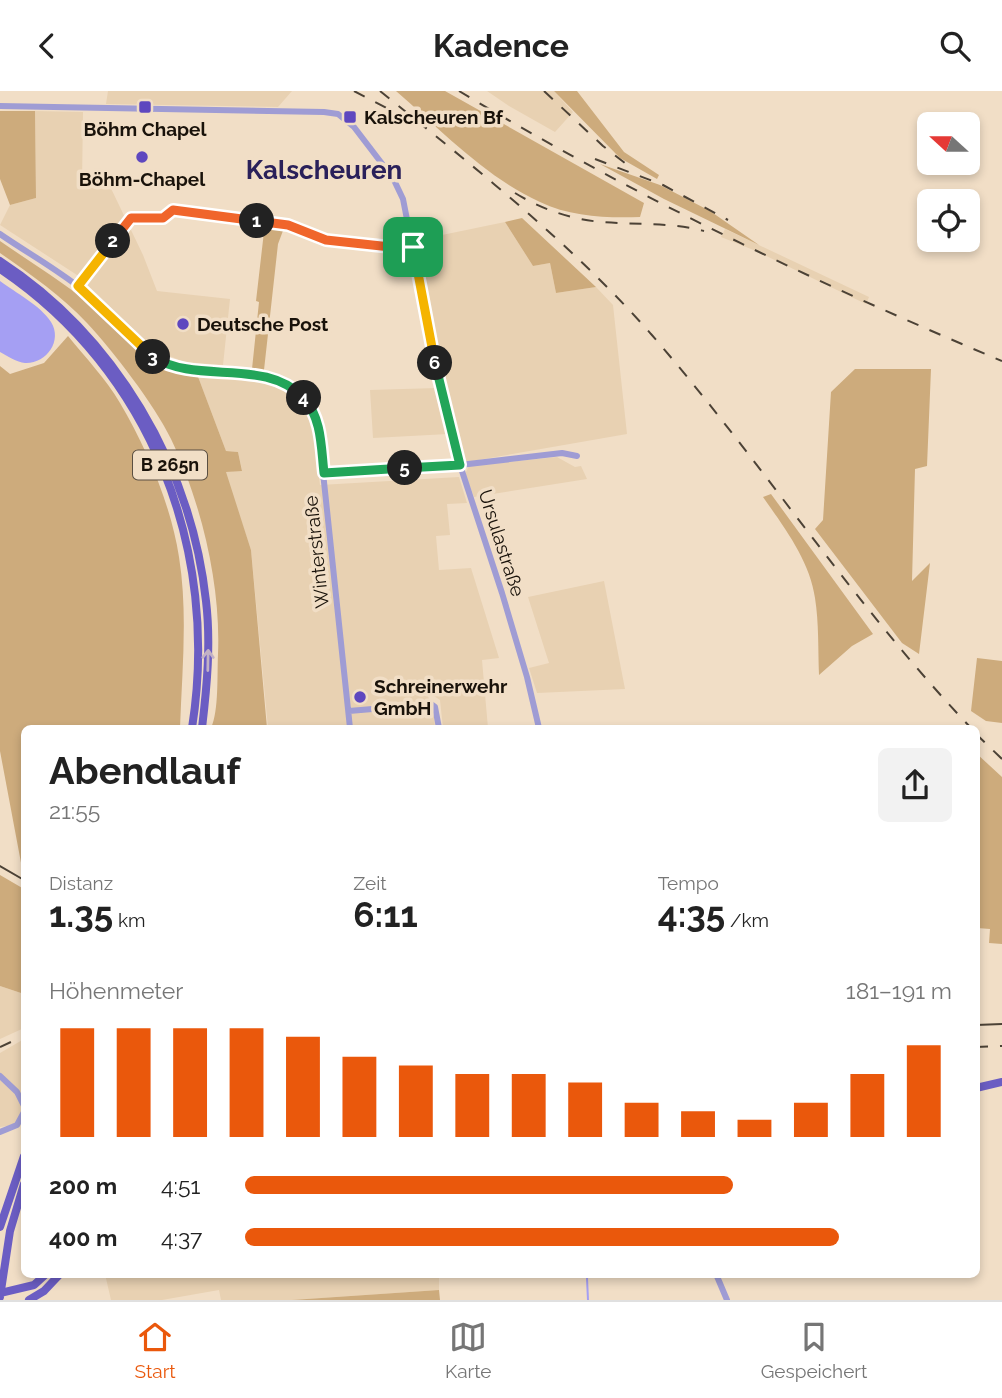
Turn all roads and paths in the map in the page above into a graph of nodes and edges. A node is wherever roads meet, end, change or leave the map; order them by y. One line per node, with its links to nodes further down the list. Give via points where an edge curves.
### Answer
1 (0, 106): 3 (street, Ursulastraße, via 338,114 393,178)
2 (0, 234): 6 (street, Winterstraße)
3 (413, 247): 6 (street, via 326,240 288,225 173,210 163,218 131,218); 8 (street, Ursulastraße)
4 (0, 261): 12 (main road, B 265n, one-way to 4, via 208,663 206,600 193,531 172,470 141,407 90,338 44,294)
5 (0, 269): 11 (main road, B 265n, via 53,312 99,361 138,418 165,472 184,528 195,591 198,655)
6 (78, 286): 9 (street, Winterstraße, via 160,361 266,377 296,390 316,417)
7 (577, 456): 8 (street, via 562,453)
8 (460, 465): 9 (street); 15 (street, Ursulastraße)
9 (324, 473): 10 (street, Winterstraße)
10 (349, 711): 13 (street, Winterstraße); 14 (street, via 431,704)
11 (192, 725)
12 (202, 725)
13 (350, 725)
14 (438, 725)
15 (538, 725)
16 (0, 1076): 19 (street)
17 (1002, 1082): 18 (main road)
18 (980, 1087)
19 (21, 1100)
20 (21, 1118): 21 (street, via 17,1125)
21 (0, 1132)
22 (21, 1165): 24 (main road)
23 (21, 1193): 28 (main road, via 9,1231)
24 (0, 1227)
25 (42, 1278): 28 (main road, via 34,1285)
26 (56, 1278): 29 (main road)
27 (718, 1278): 30 (street)
28 (0, 1294)
29 (29, 1300)
30 (727, 1300)

